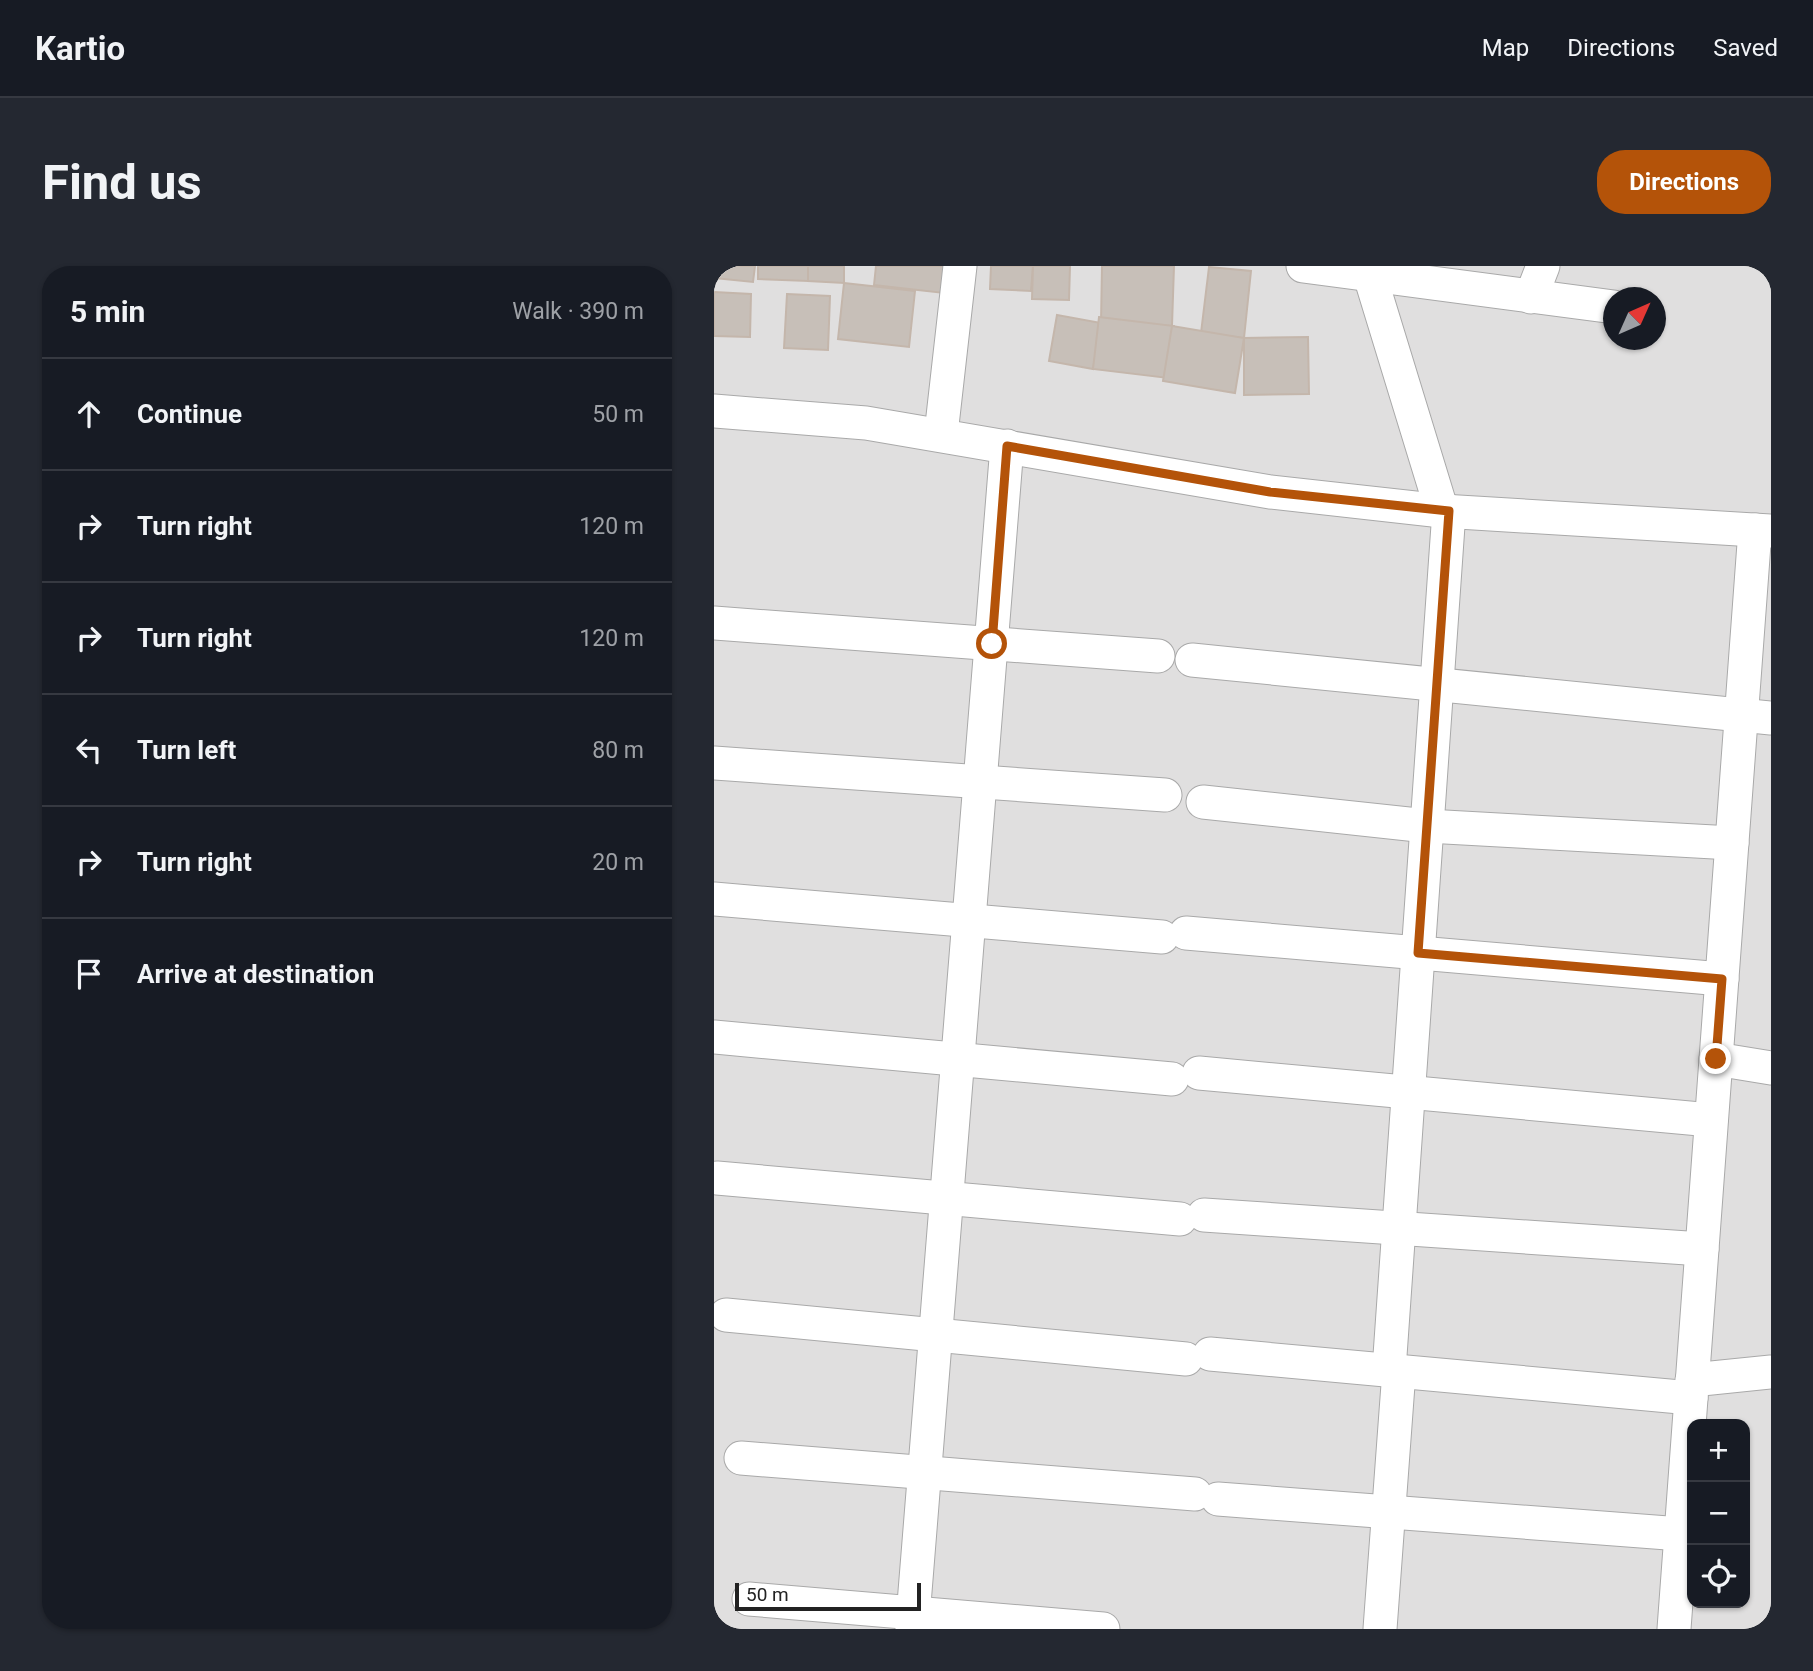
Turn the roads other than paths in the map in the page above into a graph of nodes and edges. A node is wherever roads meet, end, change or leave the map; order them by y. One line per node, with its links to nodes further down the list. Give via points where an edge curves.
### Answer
1 (960, 266): 8 (street)
2 (1303, 266): 4 (street)
3 (1543, 266): 5 (street)
4 (1368, 270): 5 (street); 10 (street)
5 (1531, 297): 6 (street)
6 (1603, 306)
7 (714, 411): 8 (street)
8 (941, 434): 9 (street)
9 (1007, 446): 10 (street, via 1270,492); 13 (street)
10 (1446, 511): 11 (street); 16 (street)
11 (1763, 531): 17 (street)
12 (714, 623): 13 (street)
13 (992, 644): 14 (street); 19 (street)
14 (1158, 656)
15 (1192, 660): 16 (street)
16 (1437, 684): 17 (street); 22 (street)
17 (1756, 716): 23 (street)
18 (714, 763): 19 (street)
19 (981, 782): 20 (street); 25 (street)
20 (1166, 795)
21 (1203, 802): 22 (street)
22 (1427, 826): 23 (street); 26 (street)
23 (1732, 843): 27 (street)
24 (714, 899): 25 (street)
25 (969, 921): 26 (street); 29 (street)
26 (1418, 953): 27 (street); 32 (street)
27 (1722, 979): 30 (street)
28 (714, 1037): 29 (street)
29 (958, 1059): 32 (street); 35 (street)
30 (1716, 1059): 31 (street); 33 (street)
31 (1771, 1068)
32 (1408, 1092): 33 (street); 36 (street)
33 (1711, 1120): 37 (street)
34 (717, 1178): 35 (street)
35 (947, 1198): 36 (street); 39 (street)
36 (1398, 1229): 37 (street); 40 (street)
37 (1702, 1249): 42 (street)
38 (726, 1315): 39 (street)
39 (936, 1335): 40 (street); 44 (street)
40 (1394, 1371): 42 (street); 45 (street)
41 (1771, 1372): 42 (street)
42 (1692, 1389): 46 (street)
43 (741, 1458): 44 (street)
44 (925, 1473): 45 (street); 48 (street)
45 (1389, 1512): 46 (street); 50 (street)
46 (1681, 1534): 51 (street)
47 (749, 1599): 48 (street)
48 (913, 1621): 49 (street)
49 (1103, 1629)
50 (1380, 1629)
51 (1674, 1629)

